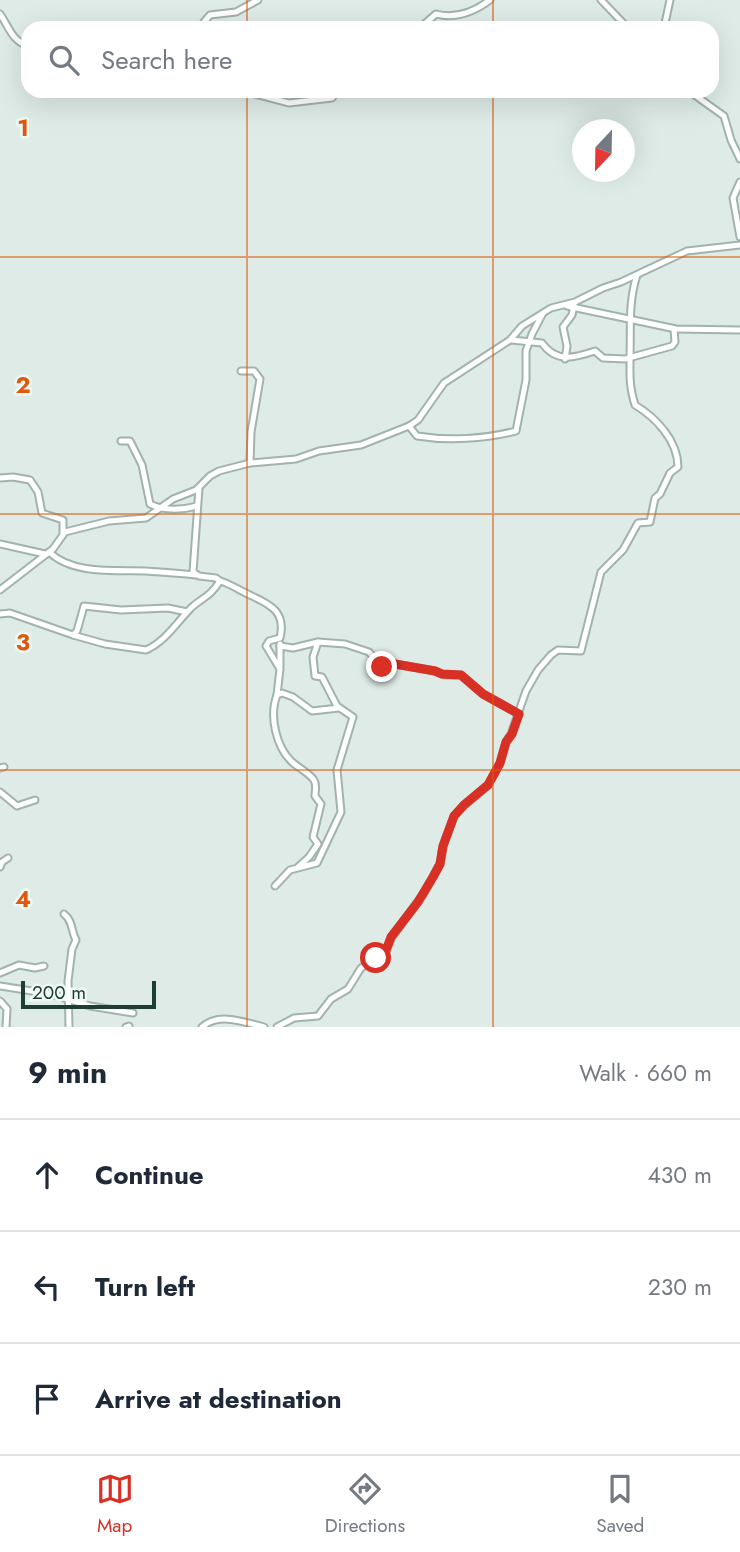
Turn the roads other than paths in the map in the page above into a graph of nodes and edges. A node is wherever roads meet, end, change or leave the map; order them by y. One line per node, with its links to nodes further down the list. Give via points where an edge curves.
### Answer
1 (258, 0): 6 (street, via 236,12 210,15)
2 (490, 0): 7 (street, via 473,11 434,15)
3 (601, 0): 8 (street)
4 (670, 0): 9 (street)
5 (0, 14): 10 (street)
6 (205, 21)
7 (428, 21)
8 (621, 21)
9 (666, 21)
10 (21, 43)
11 (270, 98): 12 (street, via 289,103)
12 (332, 98)
13 (698, 98): 14 (street, via 724,116)
14 (740, 159)
15 (740, 182): 16 (street, via 733,198)
16 (740, 237)
17 (740, 246): 18 (street, via 687,251)
18 (637, 275): 19 (street); 21 (street)
19 (573, 305): 20 (street, via 554,307); 21 (street); 27 (street, via 563,327)
20 (542, 315): 24 (street, via 524,324); 25 (street)
21 (629, 320): 22 (street); 26 (street)
22 (674, 329): 23 (street); 26 (street, via 672,346)
23 (740, 330)
24 (510, 340): 25 (street); 29 (street, via 444,383)
25 (529, 341): 27 (street, via 543,344); 29 (street, via 516,431 443,439 417,436)
26 (630, 356): 27 (street, via 603,358 595,352); 51 (street, via 629,387 635,404 661,426 677,454 678,467 655,498 650,522 638,524 623,551 602,570 581,651 561,649 551,655 528,687)
27 (565, 359)
28 (241, 371): 31 (street, via 254,371 260,379 250,432)
29 (409, 426): 31 (street, via 361,445)
30 (121, 441): 35 (street, via 130,441 142,465 148,501)
31 (250, 463): 33 (street, via 219,471)
32 (0, 478): 36 (street, via 30,480 42,513 63,520)
33 (199, 488): 34 (street); 35 (street)
34 (197, 506): 35 (street); 39 (street)
35 (161, 508): 36 (street, via 144,519 100,523)
36 (63, 534): 38 (street)
37 (0, 544): 38 (street)
38 (47, 553): 39 (street, via 100,570); 41 (street)
39 (196, 575): 40 (street)
40 (220, 581): 42 (street, via 213,593); 45 (street, via 275,608 281,620)
41 (0, 590)
42 (187, 612): 44 (street, via 146,650); 44 (street, via 84,606)
43 (0, 614): 44 (street)
44 (73, 635)
45 (280, 638): 47 (street); 48 (street, via 266,646)
46 (318, 642): 47 (street, via 293,649); 50 (street, via 313,657 315,675 322,677); 51 (street, via 359,648 383,667 395,664 461,675)
47 (280, 646): 48 (street)
48 (278, 665): 49 (street)
49 (280, 694): 50 (street, via 290,695 312,711); 56 (street, via 274,711 280,744 313,779 321,804 313,837 318,844)
50 (339, 708): 56 (street, via 351,714 353,721 338,770 341,812 320,859 311,866)
51 (519, 714): 69 (street, via 488,785 454,816 437,871 391,937 385,953 360,968 348,989 331,999 317,1016 294,1018)
52 (0, 792): 53 (street, via 17,806)
53 (35, 800)
54 (8, 858): 55 (street)
55 (0, 867)
56 (298, 867): 57 (street)
57 (275, 886)
58 (64, 914): 62 (street, via 71,920 76,940)
59 (44, 966): 60 (street, via 19,965)
60 (0, 973)
61 (0, 986): 62 (street)
62 (68, 999): 64 (street); 66 (street)
63 (0, 1001): 65 (street, via 6,1009)
64 (133, 1013)
65 (6, 1027)
66 (69, 1027)
67 (202, 1027): 68 (street, via 219,1019)
68 (264, 1027)
69 (277, 1027)

